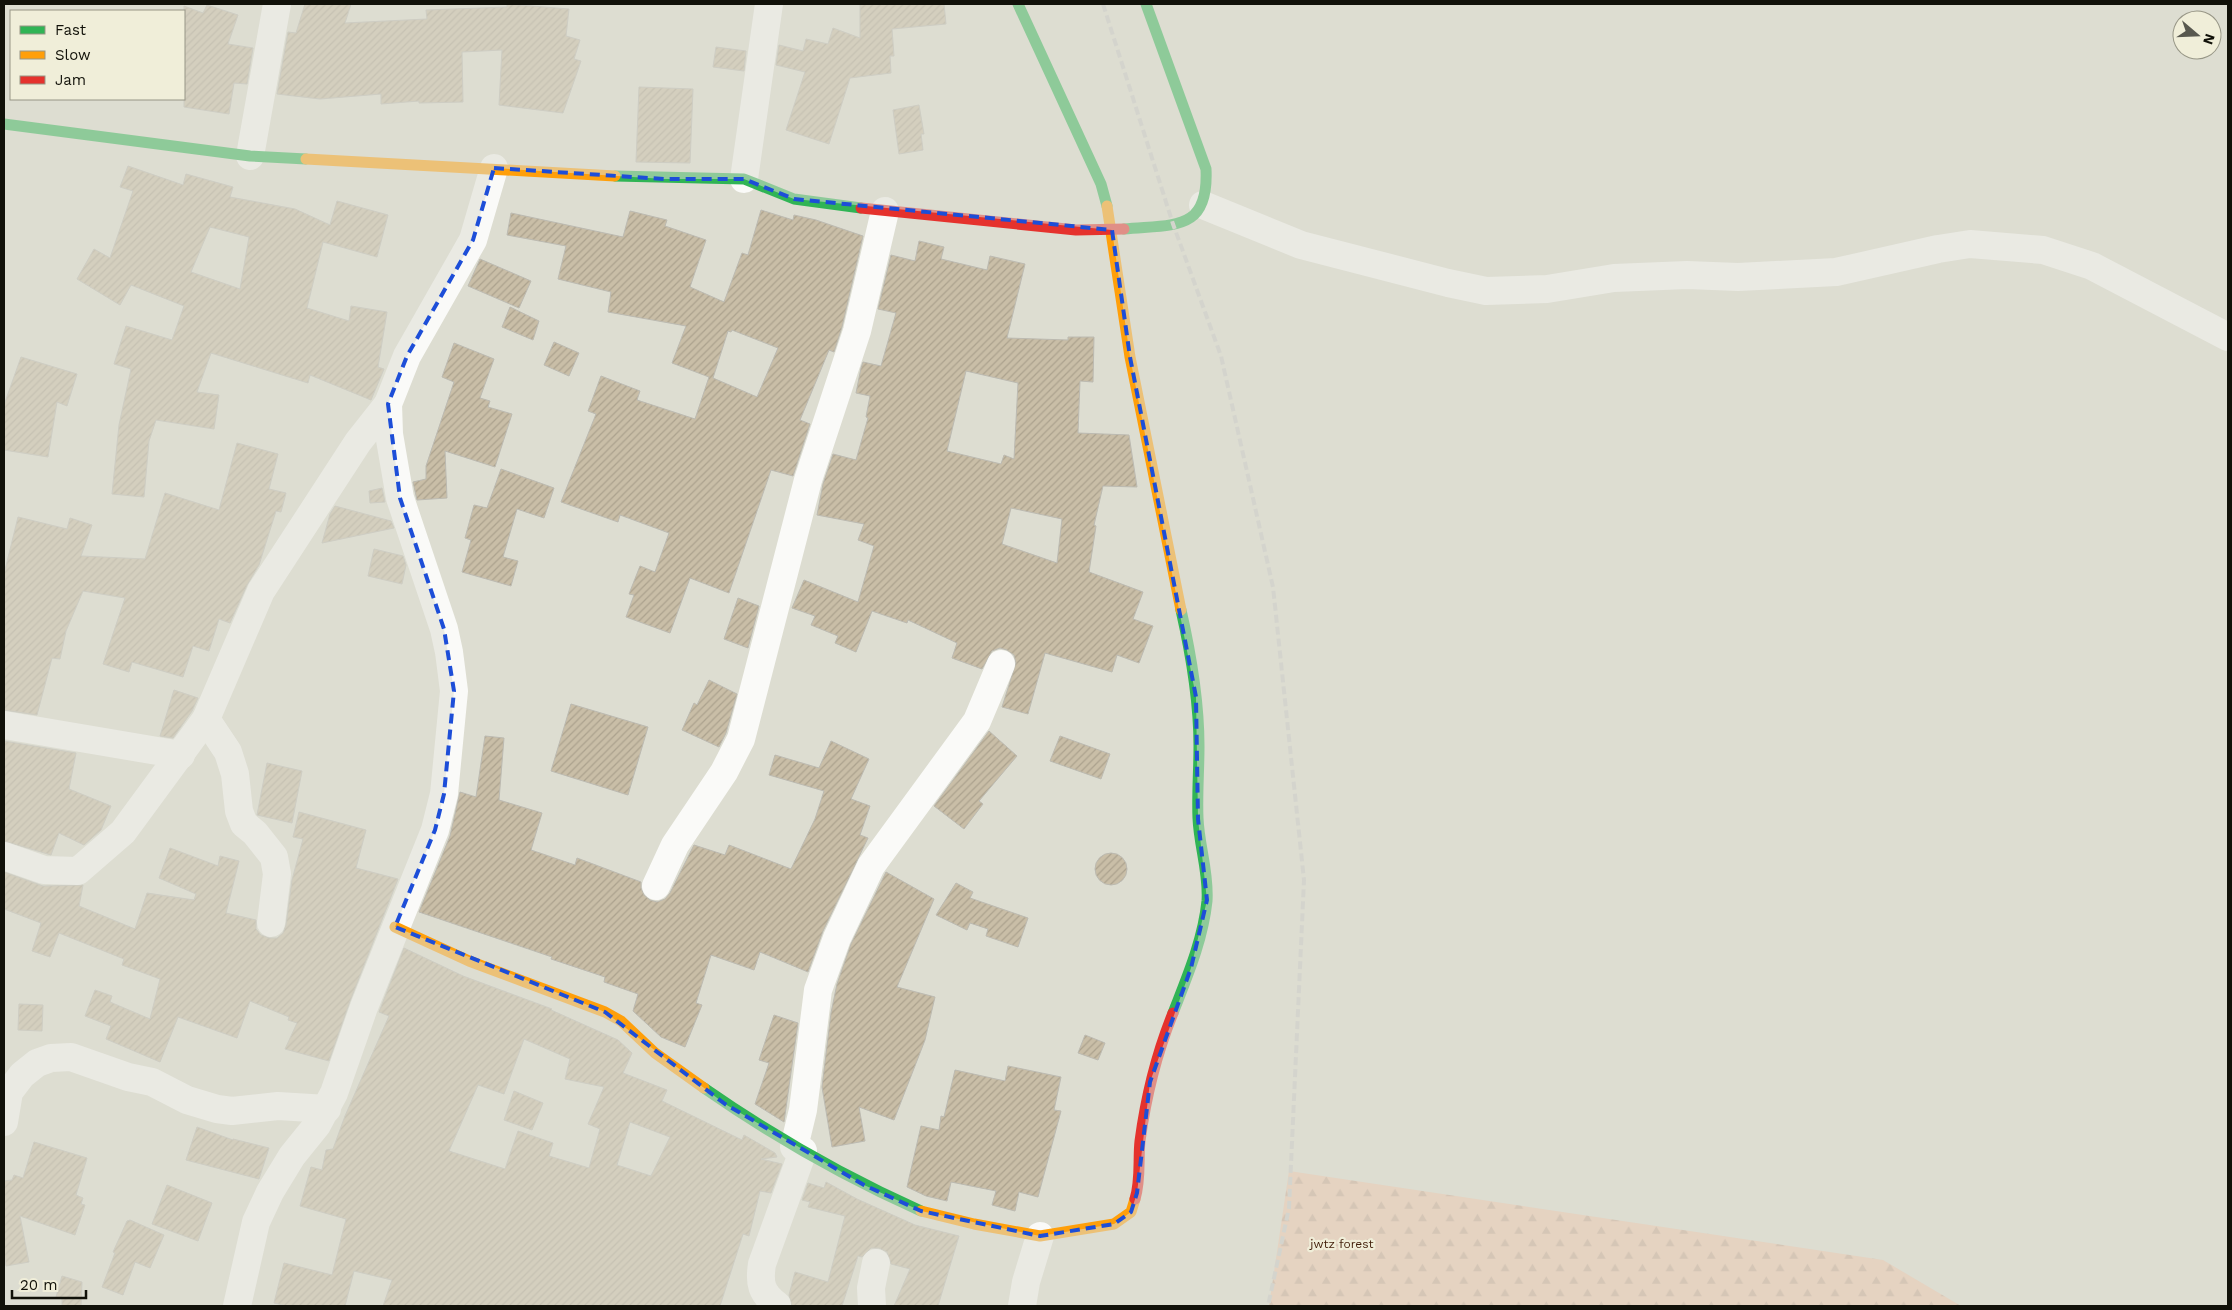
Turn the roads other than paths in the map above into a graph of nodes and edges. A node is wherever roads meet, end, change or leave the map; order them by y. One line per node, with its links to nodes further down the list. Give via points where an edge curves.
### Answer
1 (277, 4): 6 (street)
2 (769, 4): 8 (street)
3 (1018, 4): 11 (street, via 1101,184)
4 (1146, 4): 9 (street, via 1206,169 1207,191)
5 (4, 124): 6 (street)
6 (250, 156): 7 (street)
7 (494, 168): 8 (street, via 664,179); 13 (street, via 473,240 407,356)
8 (744, 179): 10 (street, via 794,199)
9 (1203, 204): 11 (street, via 1197,214 1174,224); 12 (street, via 1301,245 1486,291 1547,289 1624,277 1738,277 1836,272 1970,244 2043,250 2092,266)
10 (884, 211): 11 (street, via 1076,230); 19 (street, via 856,331 808,480 741,739 724,772 675,845)
11 (1112, 230): 25 (street, via 1130,357 1196,697 1198,819 1207,875 1207,900 1191,968 1159,1048 1150,1082 1140,1142 1137,1193 1131,1212 1114,1224)
12 (2228, 337)
13 (388, 404): 15 (street, via 342,467 261,591); 21 (street, via 389,434 400,498 444,629 454,691 444,794 435,830)
14 (1001, 664): 24 (street, via 976,721 871,866 837,938 818,990)
15 (206, 719): 17 (street); 20 (street, via 228,752 244,824 274,857 277,874)
16 (4, 725): 17 (street)
17 (181, 755): 18 (street, via 123,832 78,871 44,870)
18 (4, 856)
19 (656, 886)
20 (271, 923)
21 (395, 927): 22 (street); 24 (street, via 469,961 605,1012 621,1021 655,1053 725,1104)
22 (327, 1109): 23 (street, via 260,1106 232,1111 217,1109 188,1100 152,1082 70,1057 37,1063 22,1075 9,1092); 28 (street, via 270,1192 254,1229)
23 (4, 1122)
24 (798, 1149): 25 (street, via 864,1185 921,1210); 27 (street, via 760,1278 761,1290)
25 (1040, 1236): 30 (street)
26 (876, 1263): 29 (street, via 871,1288)
27 (777, 1305)
28 (237, 1306)
29 (872, 1306)
30 (1022, 1306)

